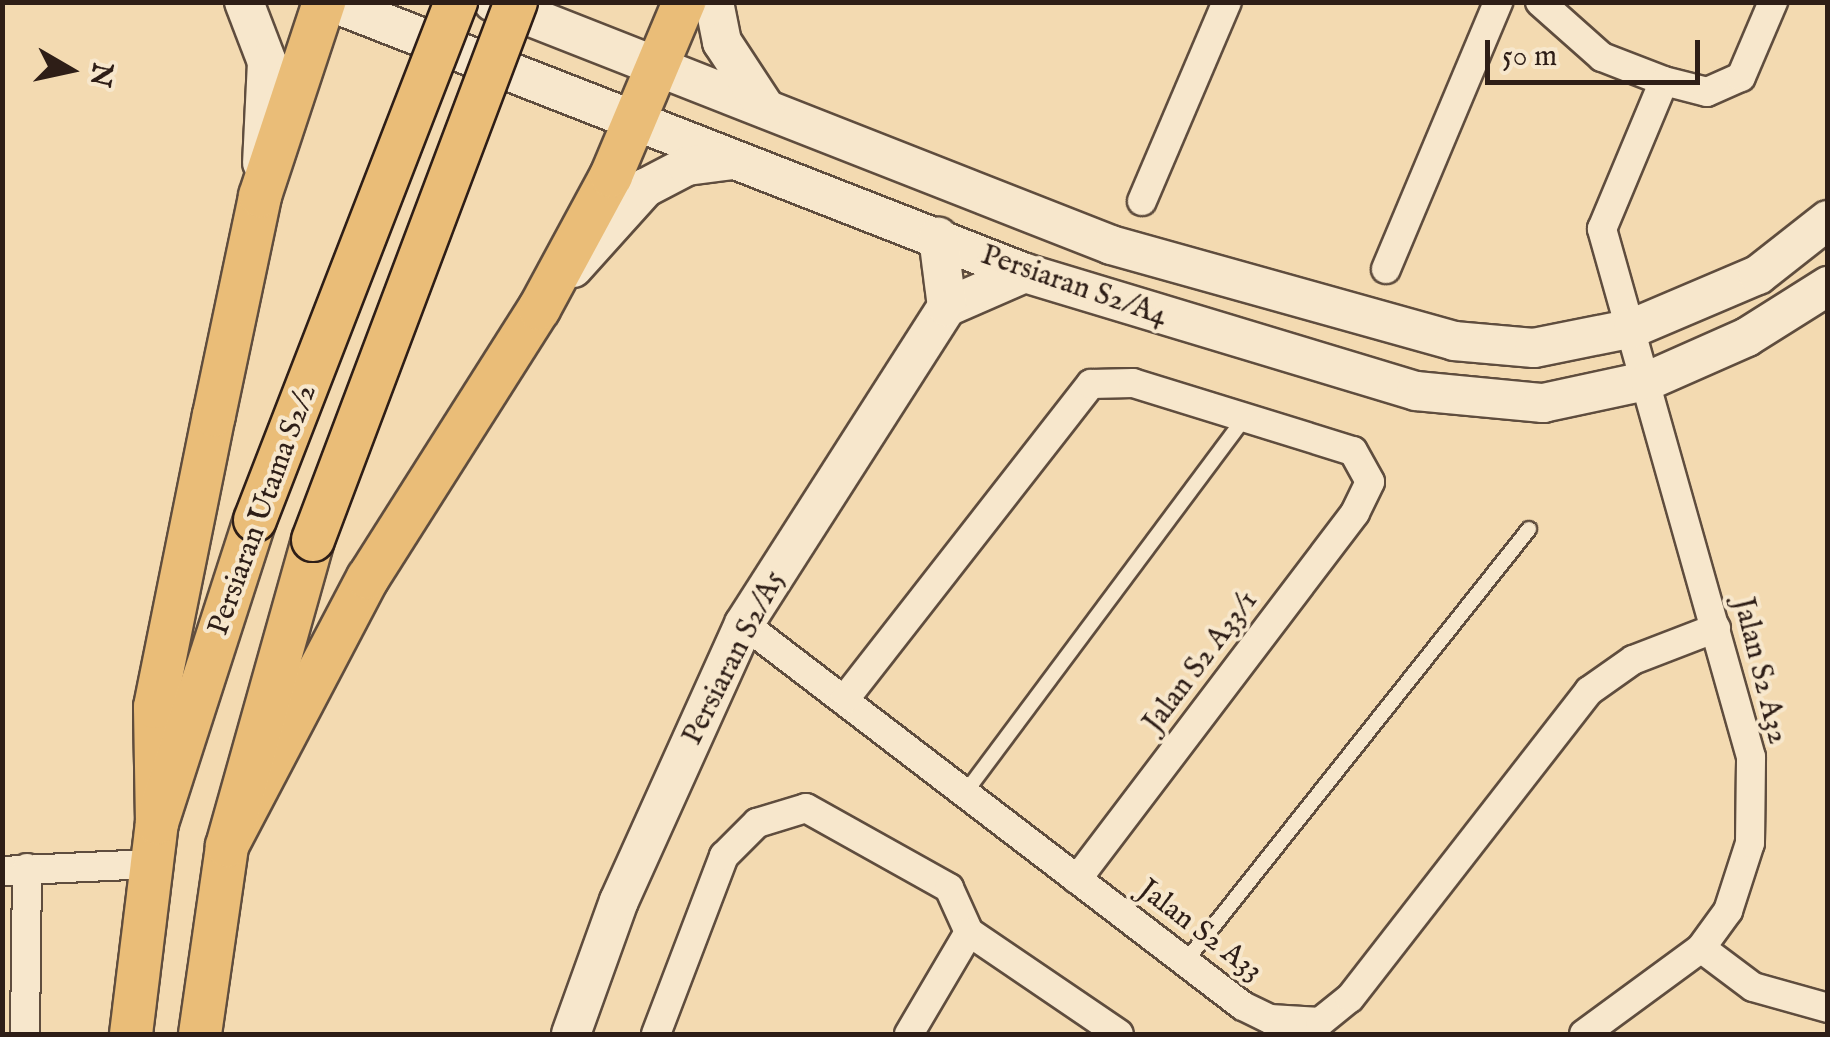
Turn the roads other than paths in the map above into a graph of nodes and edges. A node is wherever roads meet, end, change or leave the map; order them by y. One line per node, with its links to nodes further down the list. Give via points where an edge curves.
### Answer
1 (244, 2): 17 (main road, via 267,62)
2 (327, 2): 15 (main road, Persiaran S2/A4); 17 (main road)
3 (456, 2): 34 (main road, Persiaran Utama S2/2, bridge, via 255,520)
4 (493, 2): 12 (main road, Persiaran S2/A4)
5 (516, 2): 35 (main road, Persiaran Utama S2/2, bridge, via 313,540)
6 (684, 2): 12 (main road)
7 (714, 2): 14 (main road, via 722,42)
8 (1227, 2): 18 (street)
9 (1498, 2): 21 (street)
10 (1540, 2): 13 (street, via 1602,57)
11 (1773, 2): 13 (street, via 1741,77 1706,92)
12 (658, 67): 14 (main road, Persiaran S2/A4); 15 (main road)
13 (1664, 81): 26 (street, Jalan S2 A32, via 1602,230)
14 (766, 109): 26 (main road, Persiaran S2/A4, via 1111,244 1395,328 1534,348)
15 (634, 120): 16 (main road, Persiaran S2/A4); 25 (main road)
16 (734, 160): 20 (main road, Persiaran S2/A4); 25 (main road, via 687,166 645,188)
17 (260, 196): 34 (main road, via 154,707)
18 (1142, 200)
19 (1828, 220): 26 (main road, Persiaran S2/A4, via 1758,274)
20 (938, 238): 22 (main road, Persiaran S2/A4); 24 (main road)
21 (1386, 269)
22 (1025, 274): 24 (main road); 27 (main road, Persiaran S2/A4, via 1416,391 1542,403)
23 (1828, 286): 27 (main road, Persiaran S2/A4, via 1746,338)
24 (947, 306): 30 (main road, Persiaran S2/A5)
25 (539, 309): 35 (main road, via 368,578)
26 (1633, 328): 27 (street, Jalan S2 A32)
27 (1650, 380): 31 (street, Jalan S2 A32)
28 (1247, 414): 32 (street, via 1133,383 1091,384); 33 (lane); 37 (street, Jalan S2 A33/1, via 1353,451 1370,482)
29 (1529, 529): 40 (lane)
30 (744, 624): 32 (street, Jalan S2 A33); 45 (main road, Persiaran S2/A5, via 619,901)
31 (1716, 628): 39 (street, Jalan S2 A32, via 1751,757 1753,806 1741,877); 40 (street, Jalan S2 A33, via 1632,660 1589,692 1350,998 1320,1022 1270,1019)
32 (844, 700): 33 (street, Jalan S2 A33)
33 (965, 793): 37 (street, Jalan S2 A33)
34 (154, 844): 36 (street); 43 (main road, Persiaran Utama S2/2)
35 (227, 846): 44 (main road, Persiaran Utama S2/2)
36 (15, 870): 42 (street)
37 (1077, 878): 40 (street, Jalan S2 A33)
38 (969, 932): 46 (street, via 949,888 830,813 783,811 724,856); 47 (street); 48 (street)
39 (1701, 948): 41 (street, via 1753,987); 49 (street, Jalan S2 A32)
40 (1185, 962)
41 (1828, 1008)
42 (25, 1034)
43 (131, 1034)
44 (200, 1034)
45 (572, 1034)
46 (656, 1034)
47 (909, 1034)
48 (1118, 1034)
49 (1584, 1034)

